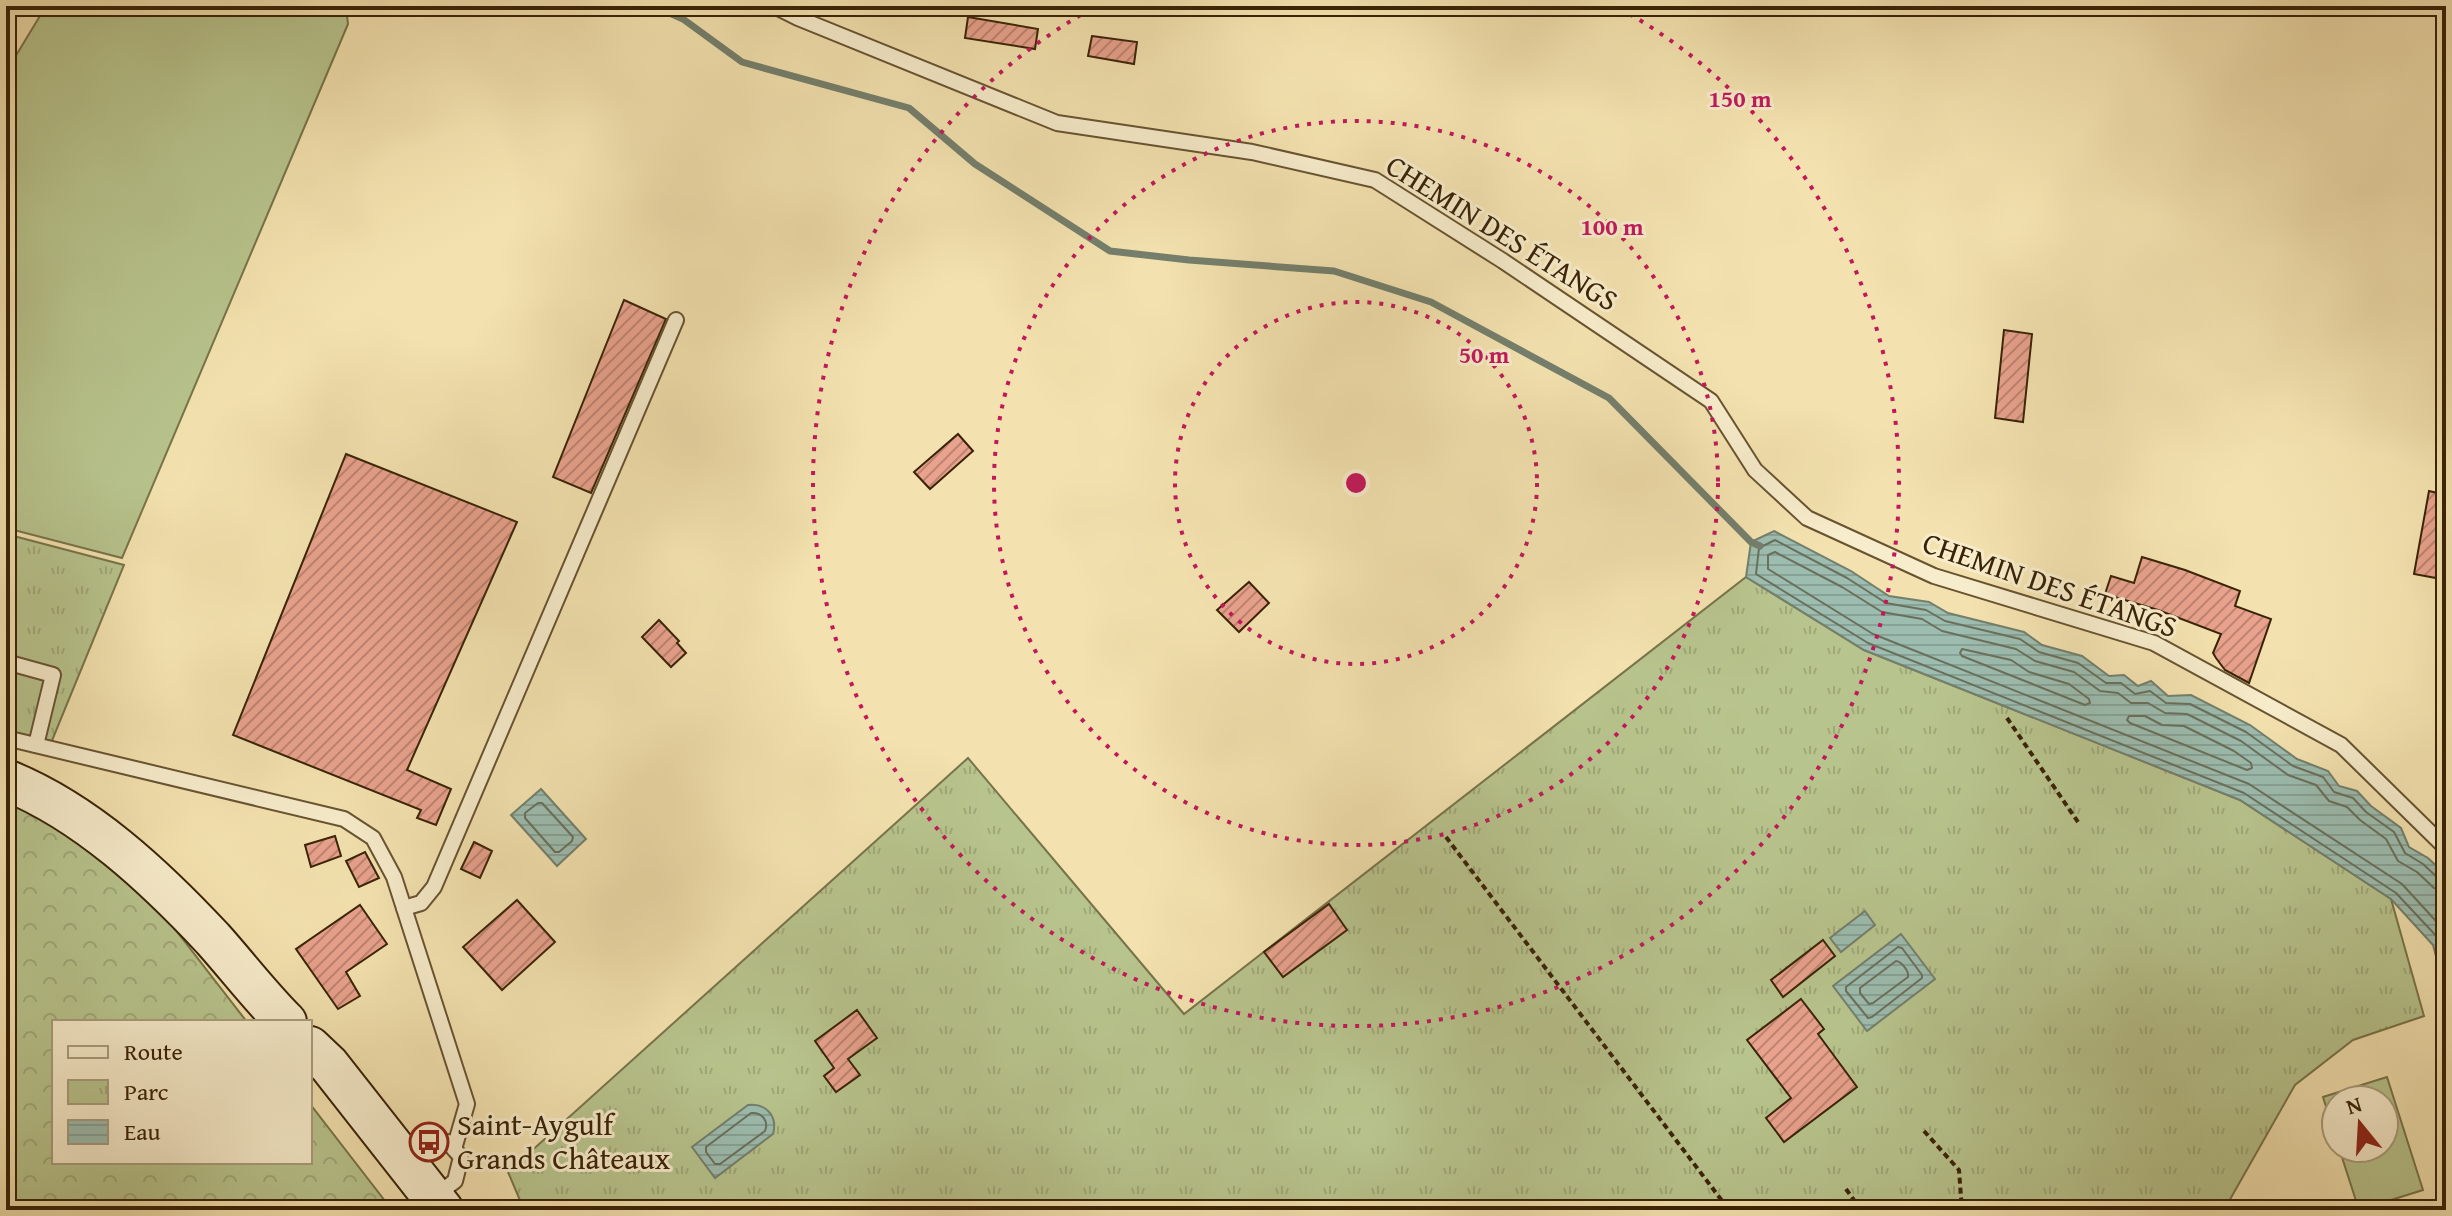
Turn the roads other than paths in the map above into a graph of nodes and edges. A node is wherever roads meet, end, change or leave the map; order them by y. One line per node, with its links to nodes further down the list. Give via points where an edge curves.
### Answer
1 (774, 6): 7 (lane, CHEMIN DES ÉTANGS, via 1057,123 1252,152 1375,180 1711,401 1755,470 1807,518 1934,576 2154,643 2341,745)
2 (676, 320): 8 (lane, via 434,887 421,903)
3 (6, 662): 5 (lane, via 53,675)
4 (6, 738): 5 (lane)
5 (36, 745): 8 (lane, via 344,819 373,838)
6 (11, 782): 9 (main road, via 95,832 152,879)
7 (2446, 848)
8 (404, 908): 12 (lane, via 467,1104)
9 (278, 1016)
10 (312, 1049): 13 (main road, via 329,1065)
11 (312, 1074): 13 (main road)
12 (454, 1149): 13 (lane, via 448,1142 429,1142); 14 (lane, via 461,1157 455,1181)
13 (398, 1167): 14 (main road)
14 (428, 1207)

